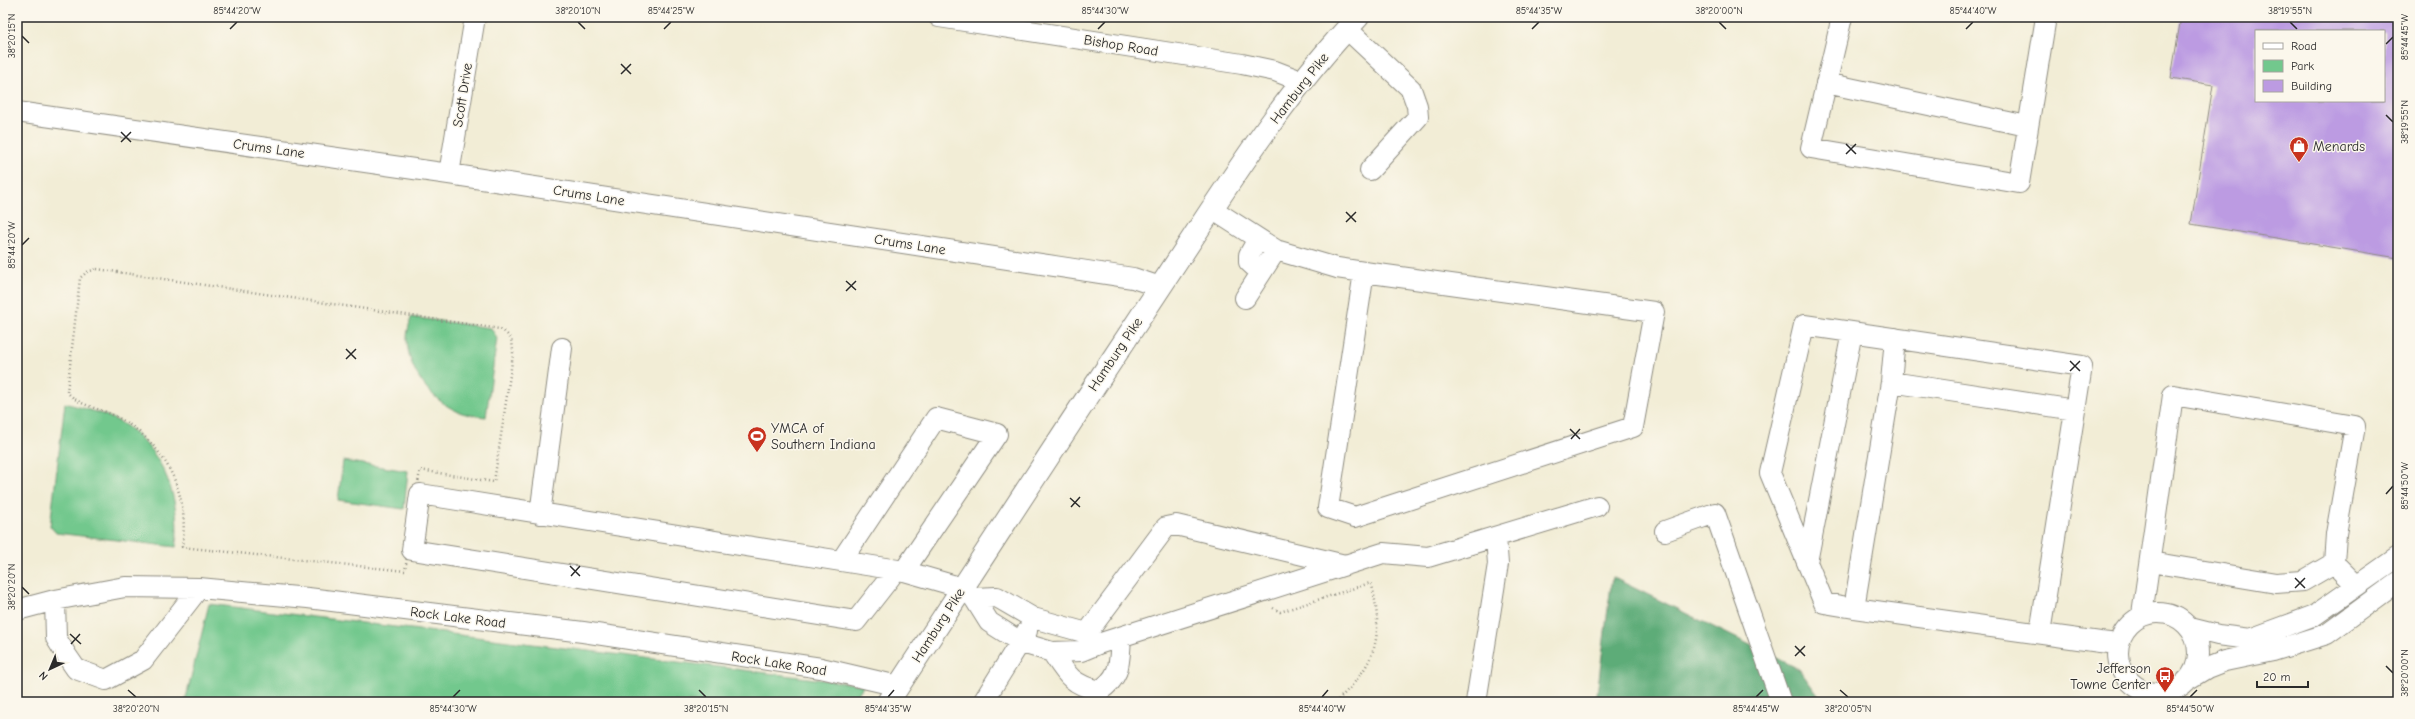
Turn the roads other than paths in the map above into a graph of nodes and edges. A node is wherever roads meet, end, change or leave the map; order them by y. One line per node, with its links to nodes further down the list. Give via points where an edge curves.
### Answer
1 (475, 17): 11 (street, Scott Drive)
2 (939, 17): 6 (street, Bishop Road, via 1242,64 1275,71)
3 (1842, 17): 7 (street)
4 (2046, 17): 9 (street)
5 (1352, 23): 6 (main road, Hamburg Pike); 10 (street, via 1411,89 1417,106 1418,117)
6 (1301, 81): 12 (main road, Hamburg Pike)
7 (1826, 82): 9 (street); 9 (street, via 1811,148 2019,183)
8 (17, 112): 11 (street, Crums Lane)
9 (2027, 126)
10 (1370, 170)
11 (449, 174): 17 (street, Crums Lane, via 1133,278)
12 (1212, 209): 13 (street); 17 (main road, Hamburg Pike)
13 (1258, 239): 14 (street); 16 (street, via 1249,255 1249,262)
14 (1276, 250): 15 (street, via 1337,268); 16 (street)
15 (1364, 272): 15 (street, via 1654,312 1633,427 1355,517 1328,508)
16 (1261, 273): 18 (street)
17 (1160, 287): 38 (main road, Hamburg Pike)
18 (1245, 298)
19 (1852, 332): 20 (street); 30 (street); 30 (street, via 1804,325 1770,473)
20 (1895, 338): 22 (street); 23 (street, via 2082,366)
21 (562, 348): 25 (street)
22 (1891, 382): 23 (street); 40 (street)
23 (2075, 410): 45 (street)
24 (1597, 506): 27 (street)
25 (540, 514): 29 (street); 34 (street, via 420,494 412,550 856,621)
26 (1665, 531): 56 (street, via 1715,513)
27 (1496, 537): 33 (street, via 1428,557 1384,553); 55 (street, via 1498,564)
28 (2398, 557): 36 (street)
29 (841, 561): 34 (street); 34 (street, via 936,418 997,434)
30 (1807, 562): 40 (street, via 1824,603)
31 (2150, 562): 32 (street, via 2276,583 2304,581); 32 (street, via 2173,395 2355,426 2336,534); 42 (street)
32 (2334, 563): 36 (street)
33 (1345, 565): 46 (street); 47 (street, via 1176,525 1166,528)
34 (900, 571): 38 (street)
35 (2398, 582): 51 (street, via 2327,634 2274,651 2225,661)
36 (2357, 586): 44 (street, via 2315,615 2250,639)
37 (199, 588): 39 (street, Rock Lake Road, via 125,587); 39 (street, via 143,660 106,680 76,669 67,656 56,638); 52 (street, Rock Lake Road, via 308,598 583,632 821,668)
38 (969, 593): 43 (street, via 997,597); 48 (street, via 989,622); 52 (main road, Hamburg Pike)
39 (55, 600): 41 (street, Rock Lake Road)
40 (1854, 608): 45 (street)
41 (17, 610)
42 (2142, 615): 44 (street, via 2155,612 2168,614 2180,619); 49 (street, via 2122,632)
43 (1033, 618): 47 (street); 48 (street)
44 (2190, 628): 51 (street, via 2195,638 2198,660)
45 (2040, 633): 49 (street)
46 (1121, 637): 47 (street); 50 (street, via 1119,670 1111,683 1099,691 1082,687 1069,678)
47 (1092, 639): 50 (street, via 1080,651)
48 (1022, 642): 50 (street); 54 (street)
49 (2118, 644): 53 (street, via 2119,664 2128,681)
50 (1052, 652)
51 (2188, 680): 53 (street)
52 (893, 694)
53 (2156, 697)
54 (983, 702)
55 (1476, 702)
56 (1781, 702)

